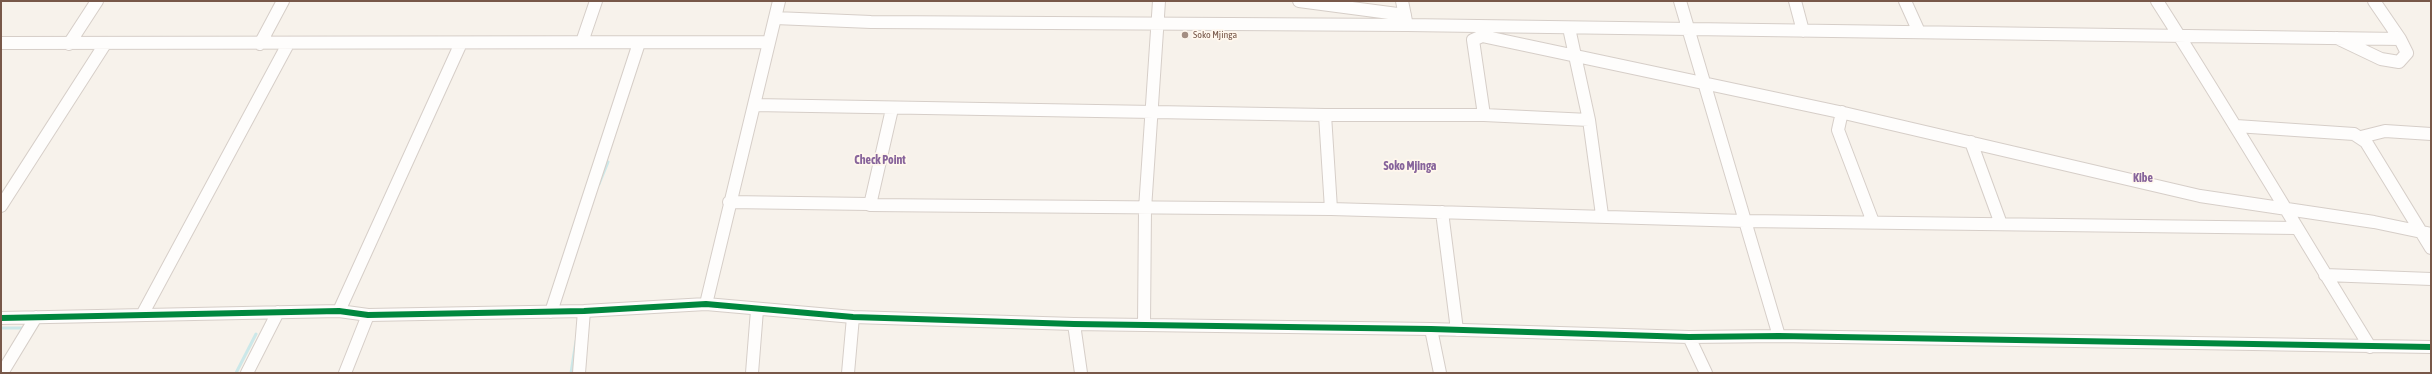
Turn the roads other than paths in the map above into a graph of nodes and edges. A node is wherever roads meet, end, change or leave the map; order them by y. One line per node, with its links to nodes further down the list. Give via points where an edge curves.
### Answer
1 (97, 1): 28 (street)
2 (283, 1): 30 (street)
3 (596, 1): 23 (street)
4 (779, 1): 13 (street)
5 (1159, 1): 15 (street)
6 (1300, 1): 14 (street)
7 (1402, 1): 14 (street)
8 (1680, 1): 17 (street)
9 (1794, 1): 18 (street)
10 (1905, 1): 19 (street)
11 (2157, 1): 20 (street)
12 (2374, 1): 22 (street)
13 (775, 18): 15 (street, via 820,21); 24 (street)
14 (1406, 20): 15 (street); 16 (street)
15 (1156, 25): 36 (street)
16 (1569, 28): 17 (street); 32 (street)
17 (1690, 30): 18 (street); 33 (street)
18 (1803, 31): 19 (street)
19 (1919, 32): 20 (street)
20 (2178, 35): 21 (street); 41 (street)
21 (2336, 38): 22 (street); 22 (street, via 2381,59 2399,62 2407,53)
22 (2400, 39)
23 (582, 42): 26 (street); 27 (street)
24 (768, 42): 27 (street); 34 (street)
25 (1, 43): 28 (street)
26 (461, 43): 31 (street); 63 (street)
27 (639, 43): 66 (street)
28 (69, 44): 29 (street)
29 (105, 44): 30 (street); 47 (street)
30 (260, 44): 31 (street)
31 (288, 44): 67 (street)
32 (1575, 58): 33 (street); 39 (street, via 1482,36 1473,40); 40 (street)
33 (1707, 84): 37 (street); 53 (street)
34 (754, 106): 35 (street); 45 (street)
35 (892, 109): 36 (street); 46 (street)
36 (1152, 112): 38 (street); 48 (street)
37 (1842, 112): 44 (street); 54 (street, via 1838,130)
38 (1325, 115): 39 (street); 49 (street)
39 (1484, 115): 40 (street)
40 (1589, 120): 52 (street)
41 (2236, 126): 43 (street, via 2348,133); 50 (street)
42 (2431, 134): 43 (street, via 2385,131)
43 (2361, 137): 57 (street)
44 (1970, 142): 50 (street, via 2201,196); 55 (street)
45 (729, 202): 46 (street); 61 (street)
46 (869, 204): 48 (street)
47 (1, 206)
48 (1145, 209): 49 (street); 73 (street)
49 (1331, 209): 51 (street)
50 (2285, 210): 56 (street); 57 (street, via 2344,216)
51 (1442, 212): 52 (street); 75 (street)
52 (1602, 215): 53 (street)
53 (1744, 221): 54 (street); 76 (street)
54 (1873, 222): 55 (street)
55 (2001, 224): 56 (street)
56 (2296, 228): 59 (street)
57 (2425, 232): 58 (street)
58 (2431, 248)
59 (2325, 275): 60 (street); 78 (street)
60 (2431, 279)
61 (706, 304): 62 (street); 64 (street)
62 (757, 310): 70 (street); 84 (street)
63 (339, 311): 65 (street); 68 (street)
64 (584, 311): 66 (street); 83 (street)
65 (278, 312): 67 (street); 81 (street)
66 (552, 312): 68 (street)
67 (142, 315): 69 (street)
68 (368, 315): 82 (street)
69 (36, 317): 71 (street); 80 (street)
70 (853, 317): 72 (street); 85 (street)
71 (1, 318)
72 (1074, 324): 73 (street); 86 (street)
73 (1144, 324): 74 (street)
74 (1431, 329): 75 (street); 87 (street)
75 (1458, 330): 77 (street)
76 (1779, 336): 77 (street); 78 (street)
77 (1689, 337): 88 (street)
78 (2370, 347): 79 (street)
79 (2431, 347)
80 (2, 373)
81 (247, 373)
82 (345, 373)
83 (579, 373)
84 (752, 373)
85 (848, 373)
86 (1081, 373)
87 (1440, 373)
88 (1706, 373)

